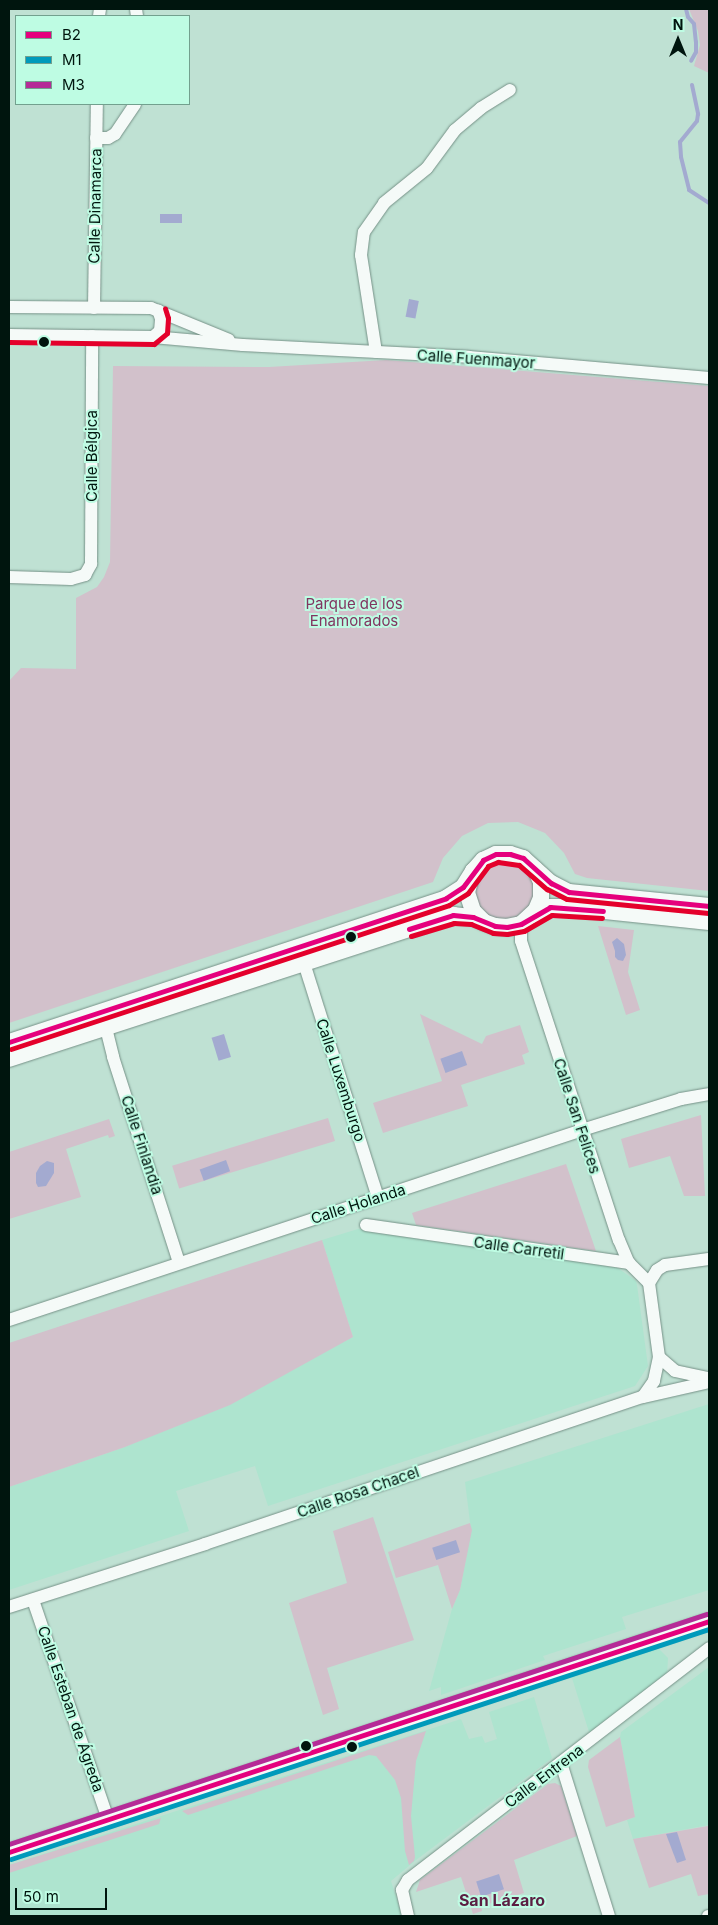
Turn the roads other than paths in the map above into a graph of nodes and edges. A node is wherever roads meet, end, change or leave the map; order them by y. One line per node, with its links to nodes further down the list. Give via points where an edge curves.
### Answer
1 (510, 90): 12 (street, via 454,130 427,168 384,203 364,232 361,255)
2 (97, 105): 4 (street, Calle Dinamarca)
3 (134, 105): 4 (street, via 115,134)
4 (96, 138): 6 (street, Calle Dinamarca)
5 (9, 307): 6 (street, Calle Fuenmayor)
6 (94, 308): 7 (street, Calle Fuenmayor)
7 (158, 310): 10 (street, via 160,331); 11 (street, Calle Fuenmayor)
8 (9, 335): 9 (street, Calle Fuenmayor)
9 (92, 336): 10 (street, Calle Fuenmayor); 14 (street, Calle Bélgica, via 91,564 86,574 71,579)
10 (153, 337): 11 (street, Calle Fuenmayor)
11 (243, 345): 12 (street, Calle Fuenmayor)
12 (376, 352): 13 (street, Calle Fuenmayor)
13 (709, 378)
14 (9, 577)
15 (535, 869): 16 (main road, via 523,858 510,854 490,857); 17 (main road, via 551,883 569,892); 19 (main road, via 541,882 541,898)
16 (473, 871): 18 (main road, via 467,892 473,911); 23 (main road, via 463,887 446,898)
17 (709, 906)
18 (484, 922): 19 (main road, via 495,926); 21 (main road, via 453,915)
19 (520, 922): 20 (main road, via 550,907); 26 (street, Calle San Felices, via 521,941)
20 (709, 922)
21 (304, 963): 22 (main road); 27 (street, Calle Luxemburgo)
22 (106, 1028): 24 (main road); 30 (street, Calle Finlandia)
23 (9, 1042)
24 (9, 1059)
25 (709, 1094): 26 (street, Calle Holanda, via 681,1099)
26 (582, 1130): 27 (street, Calle Holanda); 31 (street, Calle San Felices)
27 (378, 1198): 30 (street, Calle Holanda)
28 (366, 1225): 31 (street, Calle Carretil)
29 (709, 1259): 32 (street, via 665,1265 657,1270)
30 (179, 1262): 33 (street, Calle Holanda)
31 (629, 1263): 32 (street, Calle San Felices)
32 (649, 1283): 34 (street)
33 (9, 1320)
34 (659, 1357): 35 (street, via 676,1371); 36 (street, via 654,1381)
35 (709, 1380): 36 (street, Calle Rosa Chacel)
36 (643, 1397): 37 (street, Calle Rosa Chacel)
37 (33, 1600): 38 (street, Calle Rosa Chacel); 42 (street, Calle Esteban de Ágreda)
38 (9, 1606)
39 (709, 1622): 42 (main road)
40 (709, 1648): 41 (street, Calle Entrena)
41 (561, 1763): 44 (street, Calle Entrena, via 408,1880 402,1890); 45 (street)
42 (108, 1819): 43 (main road)
43 (9, 1852)
44 (408, 1916)
45 (609, 1916)

